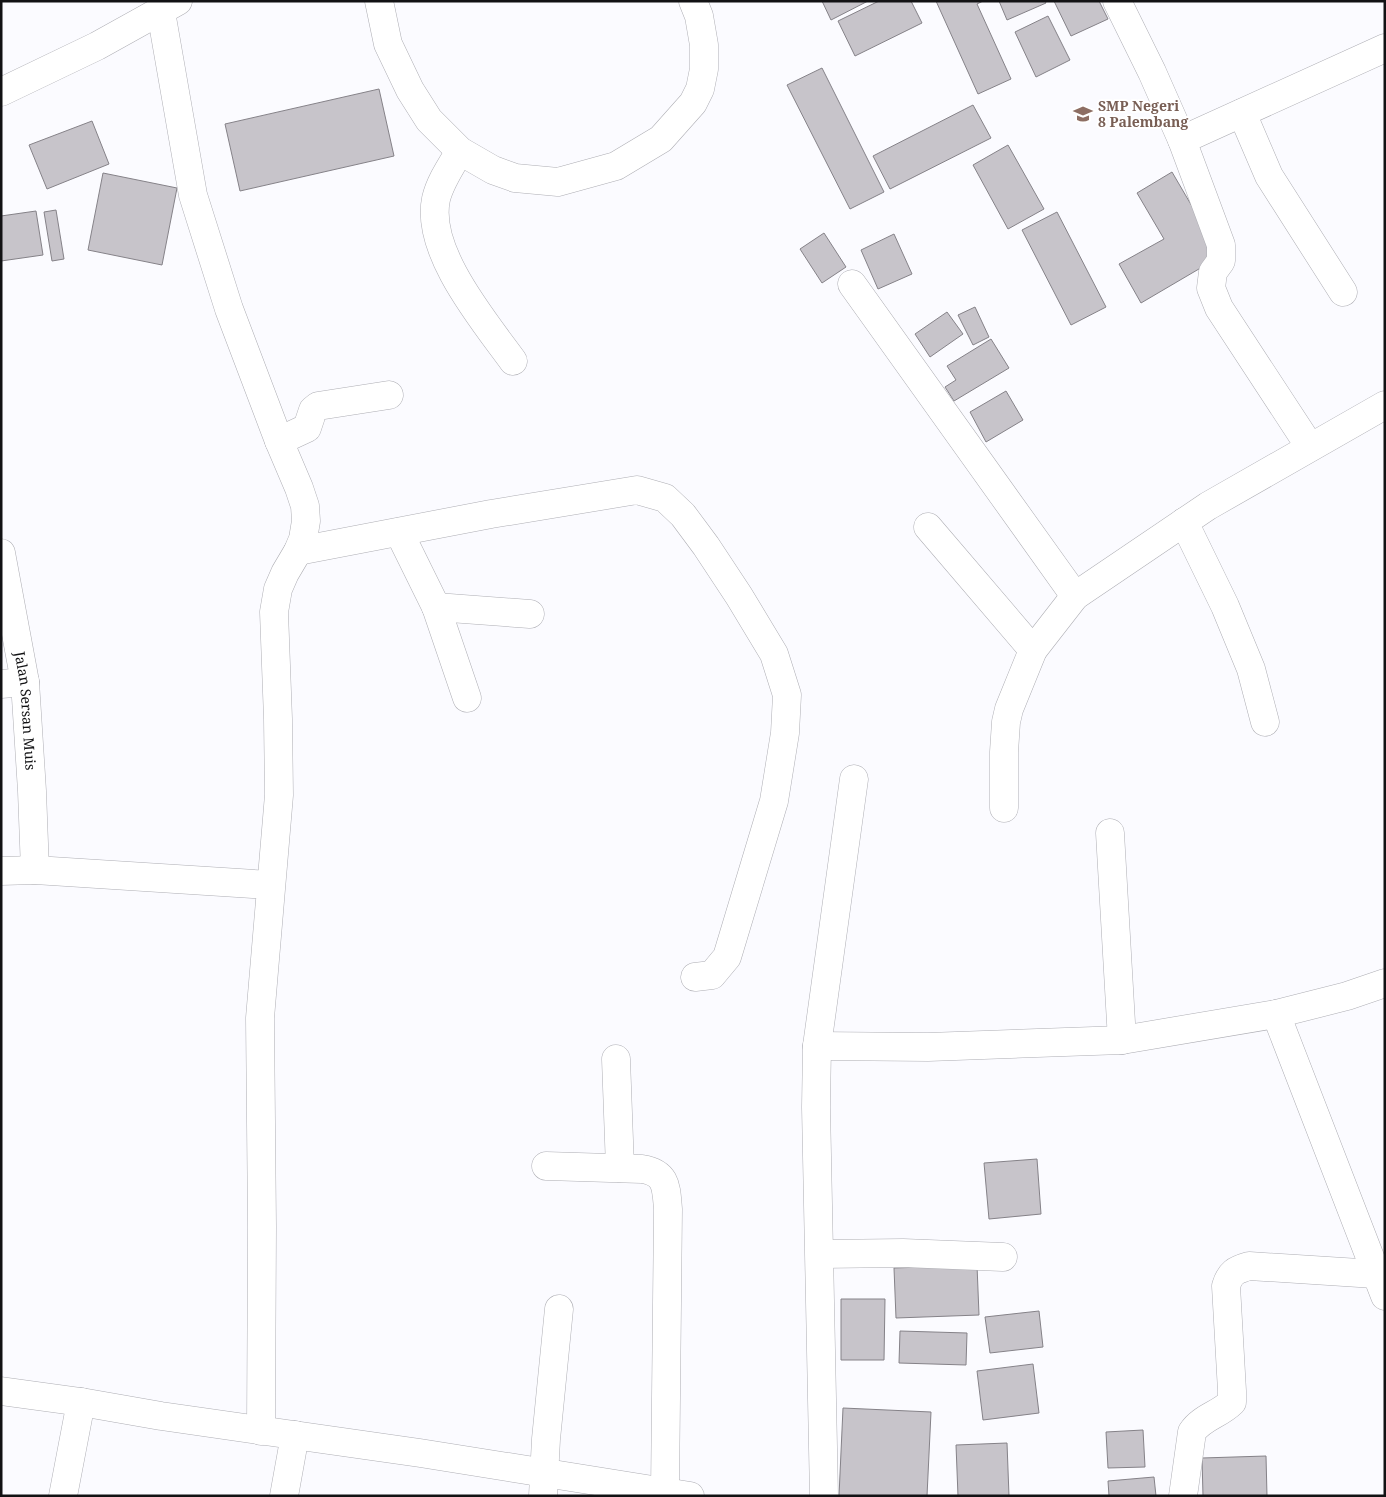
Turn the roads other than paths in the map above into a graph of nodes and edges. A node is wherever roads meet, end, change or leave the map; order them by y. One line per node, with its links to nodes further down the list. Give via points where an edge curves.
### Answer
1 (379, 1): 9 (street, via 388,44 410,90 429,120)
2 (693, 1): 9 (street, via 704,45 700,89 693,103 661,139 616,166 558,182 515,178)
3 (1117, 1): 8 (street)
4 (174, 4): 6 (street, via 97,46); 15 (street, via 193,195 229,309)
5 (1385, 48): 7 (street)
6 (1, 92)
7 (1242, 113): 8 (street); 11 (street, via 1269,176)
8 (1182, 140): 16 (street, via 1221,245 1221,261 1213,272 1211,288 1219,308)
9 (460, 152): 12 (street, via 436,199 437,234 469,301)
10 (852, 284): 22 (street)
11 (1343, 292)
12 (513, 361)
13 (388, 395): 15 (street, via 318,406 307,428)
14 (1384, 408): 16 (street)
15 (279, 441): 20 (street, via 305,506 306,521)
16 (1310, 447): 17 (street)
17 (1184, 522): 22 (street); 28 (street, via 1251,668)
18 (928, 527): 25 (street)
19 (399, 532): 20 (street); 23 (street); 35 (street, via 637,490 666,498 706,546 774,654 787,695 785,734 774,801 727,957 712,975)
20 (298, 551): 34 (street, via 284,573 274,612 279,795)
21 (1, 553): 26 (street, Jalan Sersan Muis)
22 (1075, 596): 25 (street)
23 (436, 607): 24 (street); 27 (street)
24 (530, 614)
25 (1033, 650): 30 (street, via 1006,722)
26 (13, 683): 32 (street, Jalan Sersan Muis, via 32,791)
27 (467, 698)
28 (1265, 722)
29 (854, 779): 39 (street)
30 (1004, 808)
31 (1110, 833): 38 (street)
32 (35, 870): 33 (street); 34 (street)
33 (1, 871)
34 (270, 885): 49 (street, via 260,1018)
35 (695, 977)
36 (1385, 984): 37 (street)
37 (1276, 1014): 38 (street); 45 (street)
38 (1122, 1040): 39 (street)
39 (817, 1046): 43 (street)
40 (616, 1060): 42 (street)
41 (546, 1166): 42 (street)
42 (620, 1168): 52 (street, via 651,1170 663,1180 666,1188)
43 (820, 1254): 44 (street); 55 (street)
44 (1003, 1257)
45 (1382, 1281): 56 (street, via 1248,1266 1230,1275 1226,1286 1232,1402 1198,1424 1192,1432)
46 (559, 1309): 51 (street)
47 (1, 1391): 48 (street)
48 (81, 1402): 49 (street); 53 (street)
49 (261, 1431): 50 (street)
50 (294, 1435): 51 (street); 54 (street)
51 (543, 1485): 52 (street)
52 (678, 1494)
53 (63, 1496)
54 (284, 1496)
55 (824, 1496)
56 (1183, 1496)

